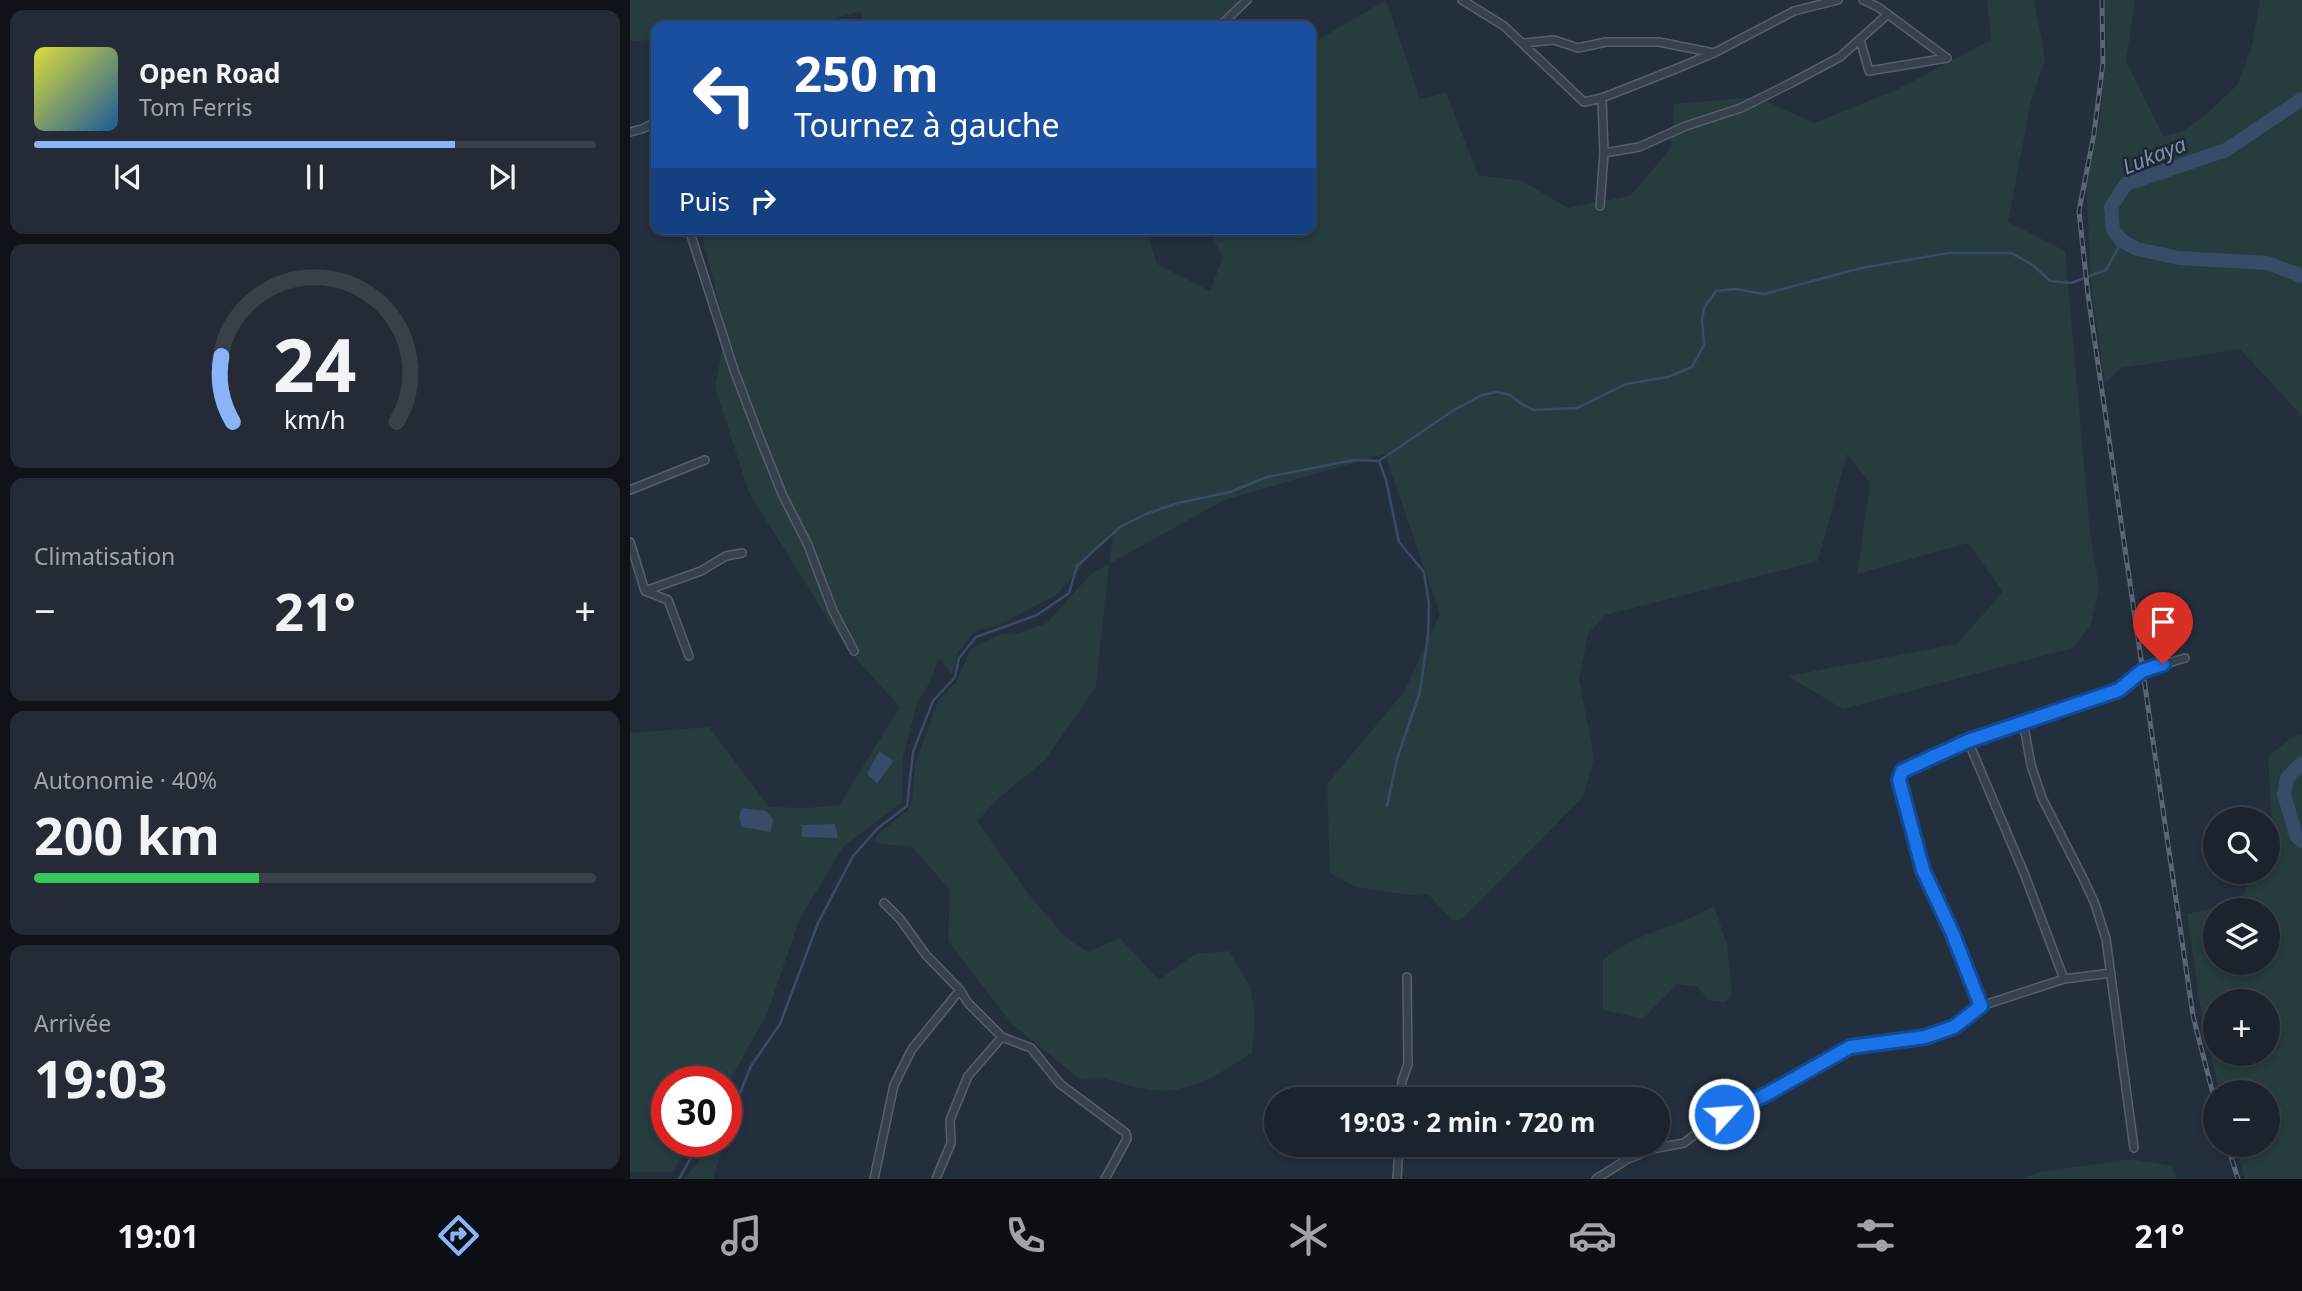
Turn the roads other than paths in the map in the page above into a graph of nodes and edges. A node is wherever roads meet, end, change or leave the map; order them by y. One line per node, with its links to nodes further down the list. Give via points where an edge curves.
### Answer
1 (1247, 0): 7 (street)
2 (1462, 0): 9 (street)
3 (1838, 0): 5 (street)
4 (1863, 0): 6 (street)
5 (1828, 1): 10 (street, via 1794,11)
6 (1888, 14): 8 (street); 8 (street, via 1947,58 1869,71)
7 (1225, 21)
8 (1860, 40): 14 (street, via 1833,61 1741,107 1639,147)
9 (1524, 43): 10 (street, via 1554,40 1578,48 1606,42 1659,42); 11 (street, via 1584,102)
10 (1714, 53): 11 (street)
11 (1602, 98): 14 (street)
12 (651, 124): 13 (street)
13 (630, 132)
14 (1604, 153): 15 (street)
15 (1600, 206)
16 (691, 235): 22 (street, via 759,436)
17 (705, 460): 18 (street)
18 (630, 490)
19 (630, 542): 21 (street)
20 (742, 553): 21 (street)
21 (645, 591): 23 (street, via 668,600)
22 (853, 651)
23 (689, 656)
24 (2185, 658): 25 (street, via 2142,671 2119,690)
25 (2023, 721): 26 (street); 28 (street, via 2042,798 2095,904)
26 (1968, 741): 30 (street); 32 (street, via 1905,768 1899,780 1923,870)
27 (884, 903): 31 (street)
28 (2111, 973): 30 (street); 35 (street)
29 (1408, 977): 34 (street, via 1408,1064)
30 (2064, 979): 32 (street)
31 (960, 990): 33 (street); 37 (street, via 912,1049 894,1085)
32 (1981, 1006): 41 (street, via 1954,1027 1925,1037 1850,1047 1737,1106 1684,1143 1652,1149)
33 (1002, 1037): 38 (street, via 968,1076 950,1120 951,1143); 39 (street, via 1031,1048 1060,1084 1126,1133)
34 (1402, 1087)
35 (2134, 1148)
36 (1398, 1157): 40 (street)
37 (874, 1179)
38 (936, 1179)
39 (1105, 1179)
40 (1397, 1179)
41 (1596, 1179)

